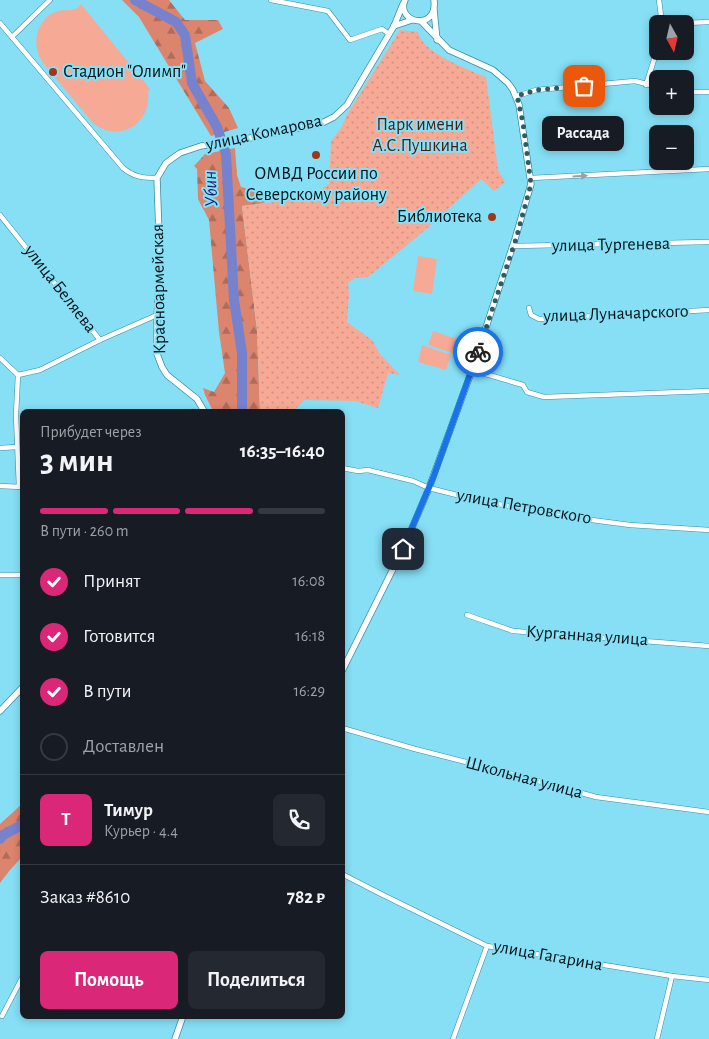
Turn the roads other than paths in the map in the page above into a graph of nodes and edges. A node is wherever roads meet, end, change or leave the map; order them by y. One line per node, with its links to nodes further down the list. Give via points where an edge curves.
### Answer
1 (50, 0): 15 (street)
2 (271, 0): 14 (street, via 328,11 350,40 382,29)
3 (434, 0): 6 (street)
4 (659, 0): 7 (street)
5 (404, 2): 8 (street, via 405,14); 13 (street, улица Комарова)
6 (434, 10): 9 (street, via 430,17); 16 (street)
7 (661, 15)
8 (412, 20): 9 (street); 13 (street)
9 (421, 21): 16 (street)
10 (709, 22): 12 (street)
11 (0, 23): 15 (street)
12 (694, 23)
13 (394, 26): 14 (street, улица Комарова)
14 (389, 34): 24 (street, улица Комарова, via 347,105 334,118 180,153 166,163)
15 (12, 37): 24 (street, via 123,168 140,178)
16 (438, 40): 22 (street, via 449,50 493,70)
17 (654, 60): 18 (street)
18 (646, 85): 19 (street); 22 (street, via 635,80 536,90)
19 (649, 86)
20 (694, 92): 21 (street)
21 (709, 92)
22 (517, 96): 25 (street)
23 (709, 169): 25 (street, one-way to 23)
24 (156, 178): 31 (street, Красноармейская, via 160,265)
25 (531, 178): 28 (street)
26 (0, 215): 32 (street, улица Беляева)
27 (709, 242): 28 (street, улица Тургенева)
28 (513, 246): 34 (street)
29 (529, 308): 30 (street, улица Луначарского, via 539,319)
30 (709, 310)
31 (157, 315): 32 (street); 37 (street, Красноармейская, via 157,354 162,367 167,375 197,399)
32 (100, 340): 35 (street, via 40,370)
33 (0, 358): 35 (street)
34 (472, 370): 36 (street, via 523,385 527,392 544,397); 46 (street)
35 (18, 375): 38 (street)
36 (709, 391)
37 (203, 409)
38 (16, 415): 39 (street); 40 (street)
39 (20, 415)
40 (17, 447): 41 (street); 43 (street)
41 (0, 448)
42 (345, 469): 46 (street, улица Петровского, via 368,470)
43 (20, 477)
44 (0, 486): 45 (street)
45 (20, 487)
46 (429, 488): 47 (street, улица Петровского, via 546,514 630,525); 52 (street, via 403,549)
47 (709, 530)
48 (0, 575): 49 (street)
49 (20, 575)
50 (467, 615): 51 (street, Курганная улица, via 513,630)
51 (709, 646)
52 (345, 665)
53 (20, 690): 54 (street)
54 (0, 711)
55 (345, 729): 56 (street, Школьная улица, via 596,797)
56 (709, 812)
57 (345, 876): 58 (street, улица Гагарина)
58 (487, 946): 59 (street, улица Гагарина); 65 (street)
59 (672, 976): 60 (street, улица Гагарина); 66 (street)
60 (709, 980)
61 (20, 982): 62 (street)
62 (2, 1016)
63 (181, 1019): 64 (street)
64 (175, 1039)
65 (453, 1039)
66 (657, 1039)

